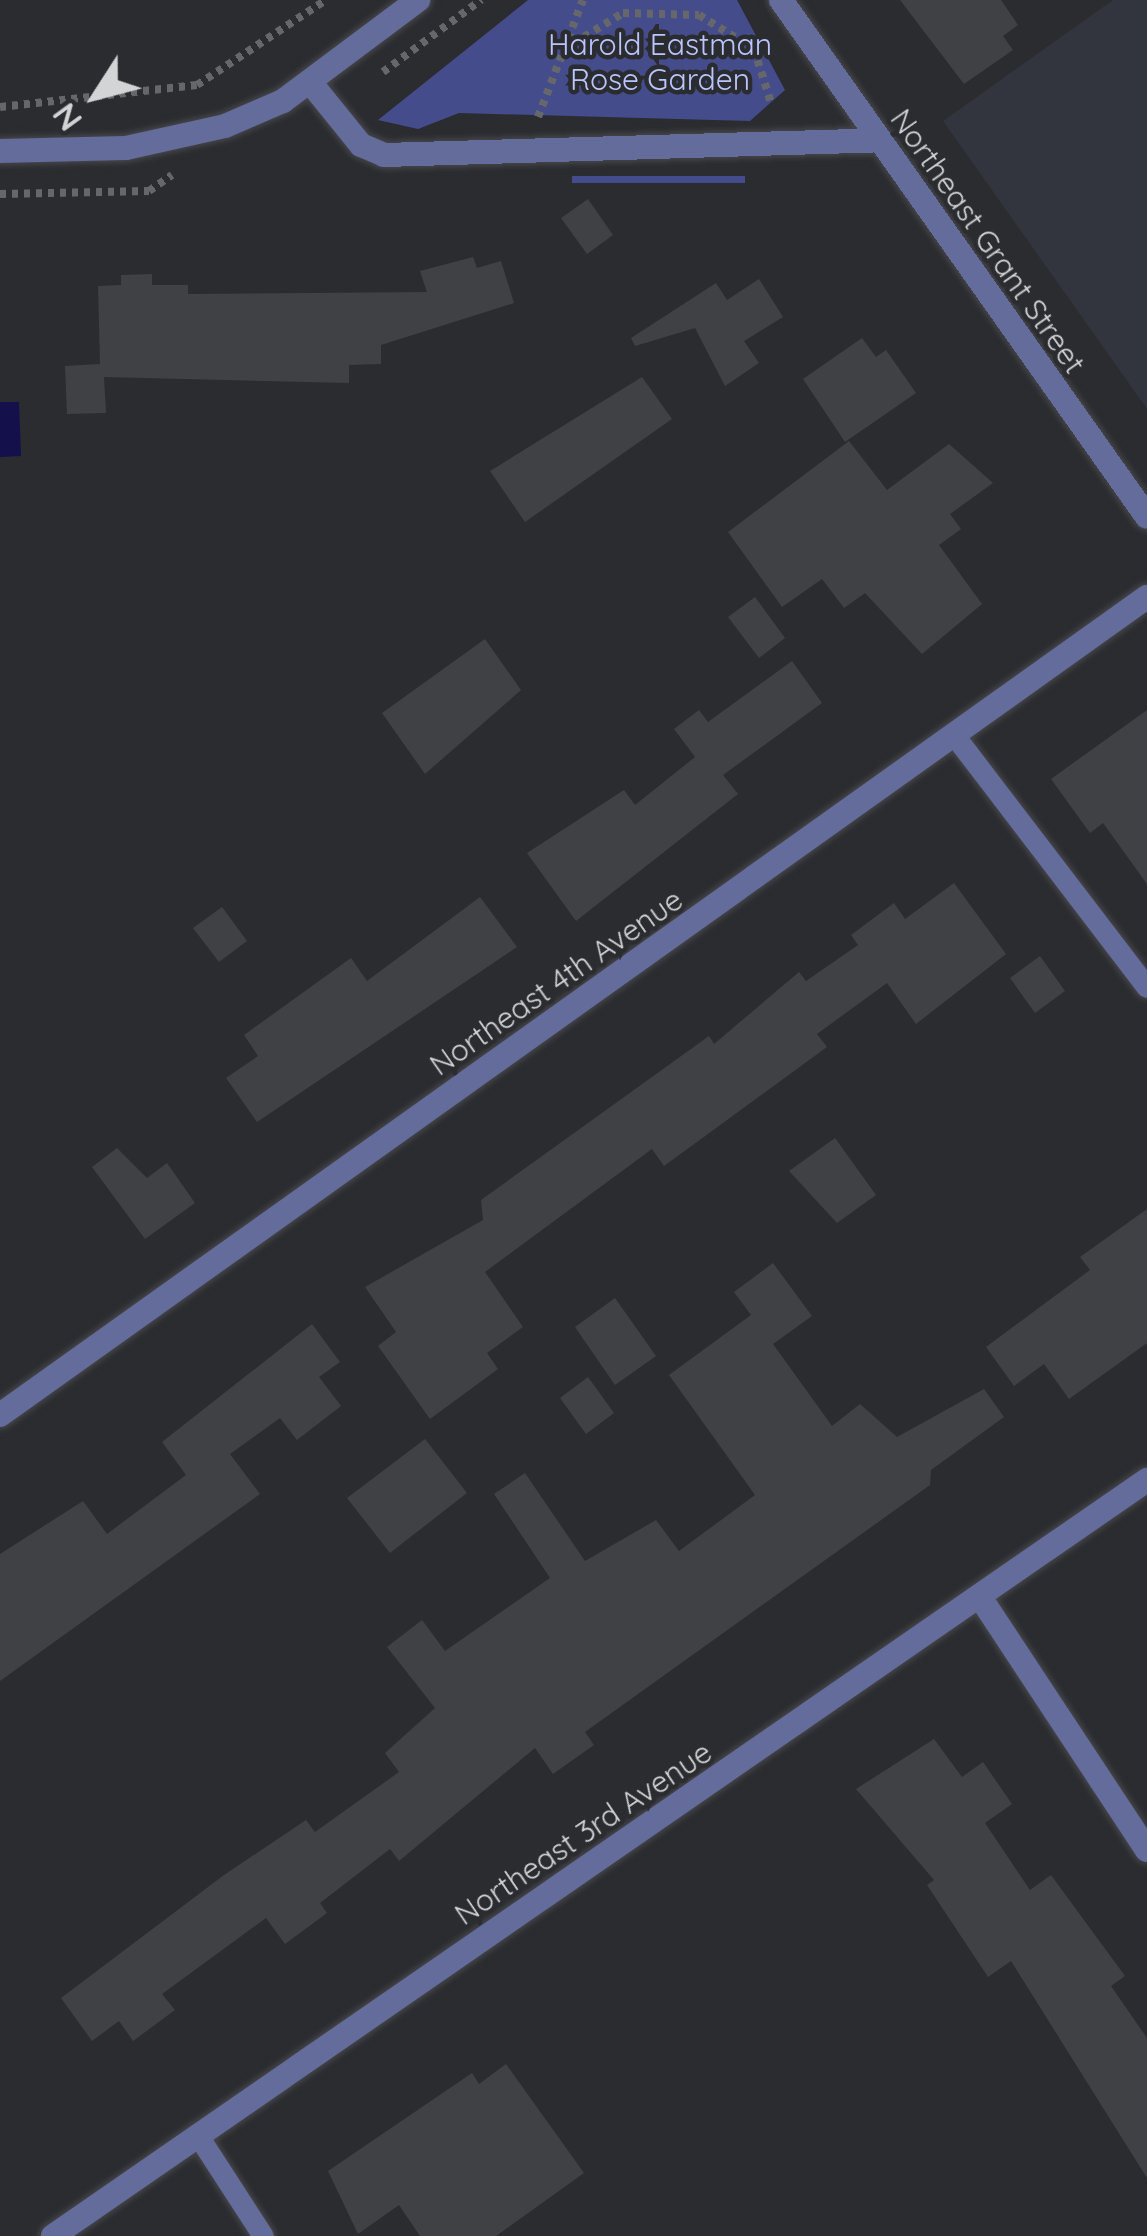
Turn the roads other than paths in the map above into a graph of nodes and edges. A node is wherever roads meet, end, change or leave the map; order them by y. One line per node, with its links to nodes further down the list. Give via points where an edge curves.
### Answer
1 (418, 0): 3 (street)
2 (781, 0): 4 (street, Northeast Grant Street)
3 (310, 82): 4 (street, via 361,146 384,155); 5 (street, via 198,135)
4 (880, 140): 6 (street, Northeast Grant Street)
5 (0, 151)
6 (1147, 517)
7 (1147, 597): 8 (street, Northeast 4th Avenue)
8 (954, 735): 9 (lane); 10 (street, Northeast 4th Avenue)
9 (1147, 987)
10 (0, 1415)
11 (1147, 1480): 12 (street, Northeast 3rd Avenue)
12 (980, 1597): 13 (street); 14 (street, Northeast 3rd Avenue)
13 (1147, 1850)
14 (197, 2134): 15 (street, Northeast 3rd Avenue); 16 (lane)
15 (53, 2236)
16 (263, 2236)

